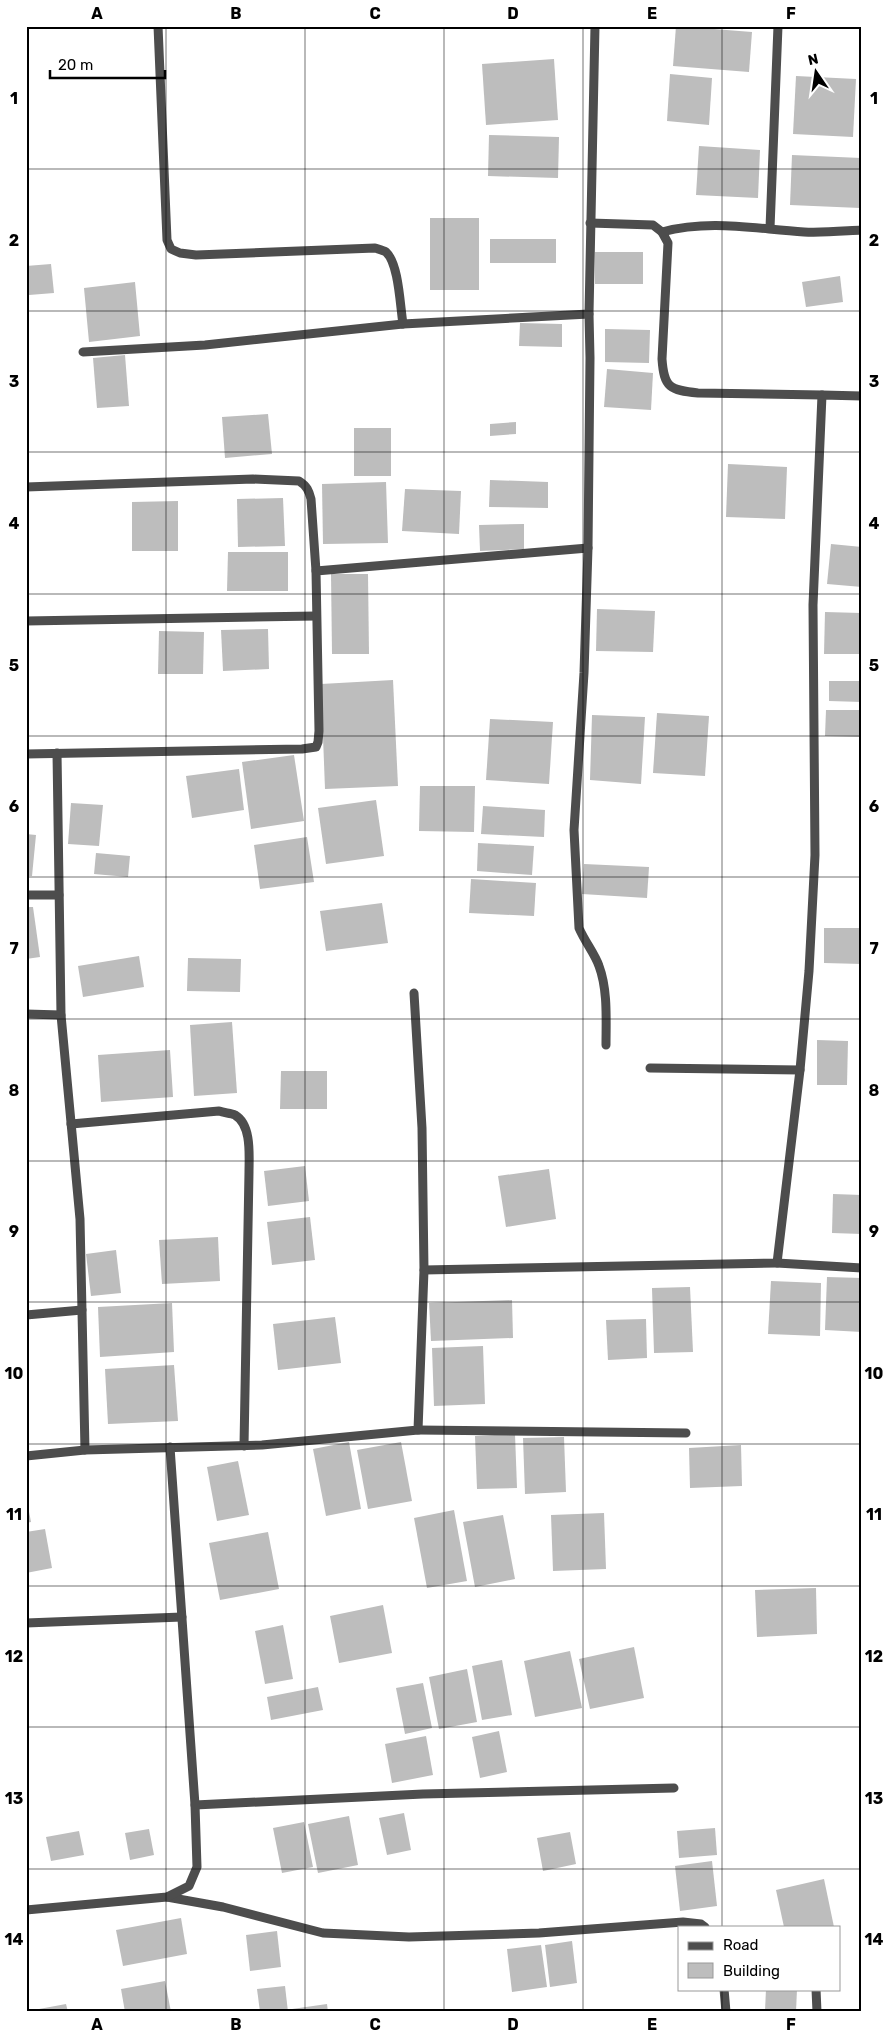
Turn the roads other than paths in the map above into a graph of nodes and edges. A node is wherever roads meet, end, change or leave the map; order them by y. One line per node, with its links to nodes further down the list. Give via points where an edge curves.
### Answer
1 (158, 26): 9 (street, via 167,240 171,250 196,255 375,248 385,251 396,276)
2 (595, 26): 4 (street)
3 (778, 26): 5 (street)
4 (590, 223): 7 (street, via 653,225); 8 (street)
5 (770, 228): 6 (street, via 805,232); 7 (street, via 708,224)
6 (862, 230)
7 (662, 232): 11 (street, via 668,243 662,359 663,376 668,385 679,391 698,393)
8 (588, 314): 9 (street); 14 (street)
9 (403, 324): 10 (street, via 205,345)
10 (83, 352)
11 (822, 395): 12 (street); 27 (street, via 813,605 815,855)
12 (862, 396)
13 (26, 487): 15 (street, via 253,479 299,481 305,484 311,499)
14 (588, 548): 15 (street); 25 (street, via 574,830 579,928 599,966 606,1005)
15 (316, 571): 16 (street)
16 (316, 616): 17 (street); 18 (street, via 319,731 316,746 302,749)
17 (26, 620)
18 (57, 753): 19 (street); 21 (street)
19 (26, 754)
20 (26, 895): 21 (street)
21 (58, 895): 24 (street)
22 (414, 993): 31 (street, via 422,1128)
23 (26, 1014): 24 (street)
24 (61, 1015): 28 (street)
25 (606, 1045)
26 (650, 1068): 27 (street)
27 (800, 1070): 29 (street)
28 (71, 1124): 32 (street, via 80,1219); 36 (street, via 219,1111 235,1116 243,1124 249,1172)
29 (777, 1263): 30 (street); 31 (street)
30 (862, 1268)
31 (424, 1270): 34 (street)
32 (82, 1310): 33 (street); 38 (street)
33 (26, 1315)
34 (418, 1430): 35 (street); 36 (street)
35 (686, 1433)
36 (244, 1446): 37 (street)
37 (170, 1447): 38 (street); 40 (street)
38 (85, 1450): 39 (street)
39 (26, 1456)
40 (182, 1617): 41 (street); 43 (street)
41 (26, 1623)
42 (674, 1788): 43 (street, via 423,1794)
43 (195, 1805): 44 (street, via 197,1868 189,1886)
44 (167, 1897): 45 (street); 46 (street, via 223,1907 323,1933 399,1937 539,1933 683,1922)
45 (26, 1910)
46 (704, 1926)
47 (724, 1990): 49 (street)
48 (816, 1990): 50 (street)
49 (726, 2012)
50 (817, 2012)

